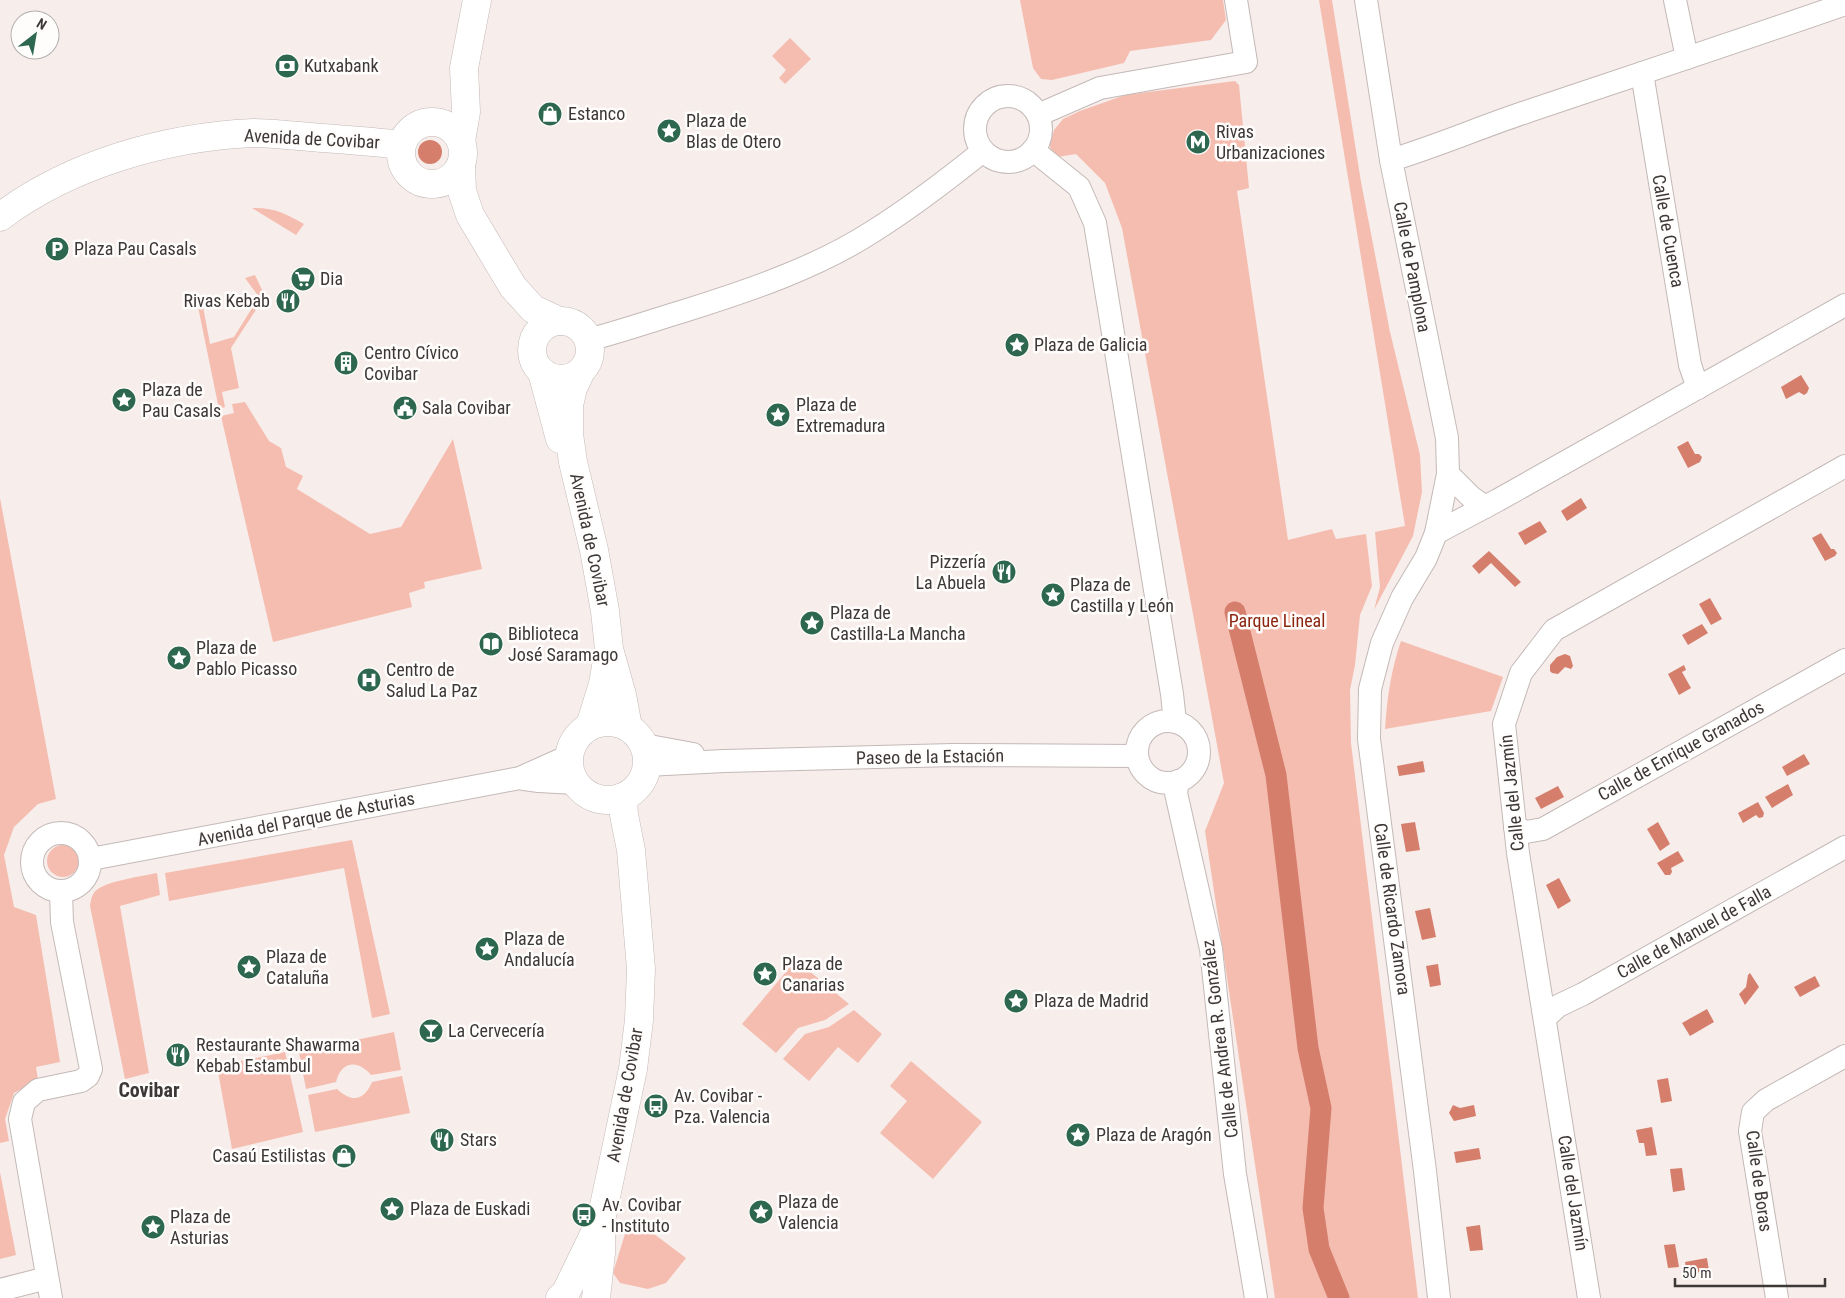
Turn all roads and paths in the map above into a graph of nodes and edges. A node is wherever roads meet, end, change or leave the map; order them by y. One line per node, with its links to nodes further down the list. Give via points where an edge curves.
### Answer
1 (477, 0): 7 (street)
2 (1236, 0): 9 (street, via 1246,62 1100,88)
3 (1366, 0): 15 (street, Calle de Pamplona)
4 (1675, 0): 6 (street)
5 (1845, 4): 6 (street)
6 (1687, 58): 8 (street)
7 (464, 68): 10 (street, via 444,103); 14 (street, via 466,112)
8 (1642, 73): 15 (street); 26 (street, Calle de Cuenca, via 1690,365)
9 (1038, 115): 12 (street, via 1041,134); 13 (street, via 1032,106 1019,98 993,98 978,112 975,122 977,143)
10 (427, 122): 11 (street, via 416,126); 14 (street, via 437,122 455,132)
11 (401, 145): 16 (street, via 405,169); 18 (street, Avenida de Covibar, via 254,133 182,141 69,175)
12 (1033, 150): 13 (street, via 1019,160 1002,162); 34 (street, via 1079,187 1095,223)
13 (983, 151): 22 (street, via 940,187 872,232 809,265 729,296)
14 (461, 153): 16 (street, via 452,176 440,183); 17 (street, via 462,191)
15 (1391, 160): 29 (street, Calle de Pamplona, via 1447,438)
16 (425, 183): 17 (street)
17 (470, 216): 19 (street)
18 (0, 217)
19 (513, 287): 21 (street, via 533,309); 23 (street)
20 (1845, 305): 26 (street)
21 (559, 321): 22 (street, via 580,328); 23 (street, via 545,326)
22 (588, 340): 25 (street, via 589,358)
23 (532, 345): 24 (street, via 534,360)
24 (542, 372): 25 (street, via 561,379); 27 (street, Avenida de Covibar, via 558,436)
25 (580, 373): 27 (street, Avenida de Covibar, via 569,405)
26 (1698, 388): 30 (street)
27 (573, 462): 32 (street, Avenida de Covibar, via 594,550)
28 (1845, 466): 43 (street, Calle del Jazmín, via 1554,630 1521,673 1504,724)
29 (1448, 474): 30 (street, via 1471,498); 31 (street, Calle de Pamplona)
30 (1485, 507): 31 (street)
31 (1436, 533): 55 (street, Calle de Ricardo Zamora, via 1382,643 1370,689 1369,739 1424,1162)
32 (609, 649): 35 (street, Avenida de Covibar, via 603,684); 36 (street, Avenida de Covibar)
33 (1845, 660): 43 (street, Calle de Enrique Granados, via 1542,829 1526,832)
34 (1175, 722): 38 (street, via 1165,721 1147,729 1137,746); 41 (street, via 1192,732 1199,750 1194,769)
35 (590, 726): 36 (street, via 609,721); 37 (street, via 576,738)
36 (640, 746): 38 (street, Paseo de la Estación, via 724,761 976,755); 42 (street, via 643,778 635,790)
37 (569, 756): 39 (street, Avenida del Parque de Asturias); 40 (street)
38 (1137, 756): 41 (street, via 1144,772 1152,778 1160,782)
39 (520, 778): 40 (street, Avenida del Parque de Asturias); 45 (street, Avenida del Parque de Asturias)
40 (575, 782): 42 (street, via 589,795)
41 (1178, 782): 54 (street, Calle de Andrea R. González, via 1176,793 1211,949 1235,1174)
42 (615, 798): 49 (street, Avenida de Covibar, via 631,850 640,969 639,1020 633,1069)
43 (1515, 828): 47 (street, Calle del Jazmín)
44 (1845, 847): 47 (street, Calle de Manuel de Falla, via 1558,1006)
45 (91, 859): 46 (street, via 90,869 80,886); 46 (street, via 82,842 66,833 47,837 39,843 32,860 36,878 43,886)
46 (61, 892): 50 (street, via 62,922 91,1069 81,1081 38,1090 24,1102 20,1119)
47 (1545, 1018): 56 (street, Calle del Jazmín)
48 (1845, 1056): 57 (street, Calle de Boras, via 1766,1100 1754,1112 1750,1131)
49 (601, 1220): 52 (street, Avenida de Covibar); 53 (street, Avenida de Covibar, via 601,1253)
50 (49, 1288): 51 (street)
51 (0, 1290)
52 (562, 1296): 53 (street, via 581,1294)
53 (594, 1298)
54 (1256, 1298)
55 (1438, 1298)
56 (1589, 1298)
57 (1777, 1298)

